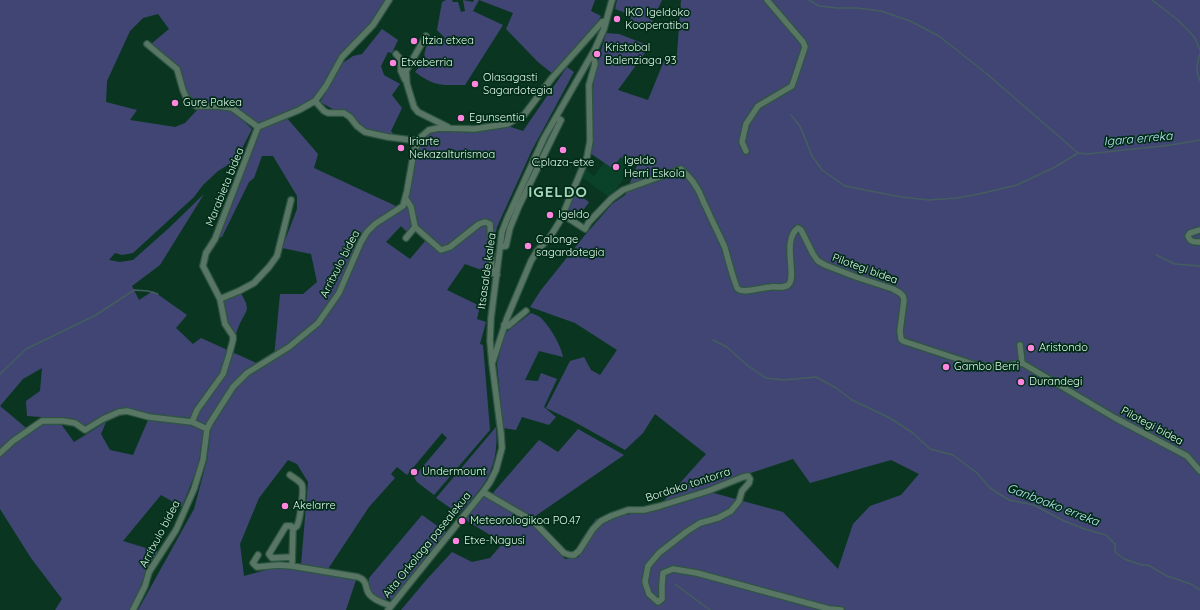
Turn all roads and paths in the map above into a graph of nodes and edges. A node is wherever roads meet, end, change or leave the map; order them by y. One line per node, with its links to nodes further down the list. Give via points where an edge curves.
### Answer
1 (389, 0): 10 (street, via 373,25 342,57)
2 (612, 0): 4 (street, Itsasalde kalea)
3 (767, 0): 14 (street, via 805,47 792,86 758,106 746,124 742,142)
4 (606, 21): 8 (street, Itsasalde kalea); 12 (street, via 602,22 552,78 524,115 507,124 474,129)
5 (426, 36): 9 (street, via 406,71)
6 (147, 44): 11 (street, via 177,70 186,97 196,106 232,108)
7 (396, 54): 9 (street, via 401,60 401,72)
8 (590, 58): 17 (street, Aita Orkolaga pasealekua, via 594,59 595,64 588,85 589,148); 22 (street, Itsasalde kalea, via 544,138 507,219 502,232)
9 (407, 84): 12 (street, via 418,112)
10 (315, 101): 11 (street); 13 (street, via 328,114 344,113 365,132)
11 (258, 128): 23 (street, Marabieta bidea, via 215,239 206,253 203,266)
12 (450, 128): 13 (street, via 429,130)
13 (419, 141): 15 (street, via 414,151)
14 (746, 151)
15 (406, 199): 18 (street, via 411,207); 32 (street, Arritxulo bidea, via 403,206 367,232 339,293 318,323 290,347 247,373 233,387)
16 (291, 200): 23 (street, via 277,256 254,283 239,292)
17 (563, 215): 25 (street, Aita Orkolaga pasealekua, via 531,261); 30 (street, Pilotegi bidea, via 585,229 611,199 623,190 681,169 695,185 724,247 738,289 742,291 784,287 790,283 792,279 789,254 793,236 798,228 818,261 893,289 903,296 900,332 903,341 979,366 995,367)
18 (415, 228): 20 (street); 22 (street, via 441,250 450,247 480,224 490,224 492,273)
19 (1200, 230): 21 (street, via 1188,236 1192,242)
20 (406, 238)
21 (1200, 242)
22 (496, 275): 26 (street, Itsasalde kalea)
23 (220, 298): 31 (street, Marabieta bidea, via 233,340 223,374 197,410)
24 (526, 311): 25 (street, via 508,326)
25 (504, 325): 27 (street, Aita Orkolaga pasealekua)
26 (490, 331): 27 (street); 29 (street, Itsasalde kalea)
27 (501, 335): 29 (street, Aita Orkolaga pasealekua)
28 (1020, 345): 30 (street)
29 (492, 363): 36 (street, Aita Orkolaga pasealekua, via 502,448 496,470)
30 (1022, 363): 34 (street, Pilotegi bidea, via 1115,418 1187,456)
31 (192, 422): 32 (street); 33 (street, via 149,417 127,411 103,418 86,430 75,423 42,421 13,441)
32 (207, 429): 42 (street, Arritxulo bidea, via 203,460 194,489 176,530 149,572)
33 (0, 454)
34 (1200, 470)
35 (290, 475): 37 (street, via 302,487 300,516 297,526)
36 (483, 492): 41 (street, Aita Orkolaga pasealekua); 43 (street, Bordako tontorra, via 533,520 564,553 574,555 593,529 611,516 628,510 660,506 748,476 749,483 731,511 700,523 659,553 651,562 645,582 649,594 658,602 662,599 663,573 673,569)
37 (293, 529): 39 (street); 39 (street, via 286,526 269,554 272,558)
38 (258, 555): 40 (street, via 253,562 257,567)
39 (292, 557): 40 (street)
40 (292, 566): 41 (street, via 363,579 370,596)
41 (389, 608)
42 (134, 610)
43 (841, 610)

